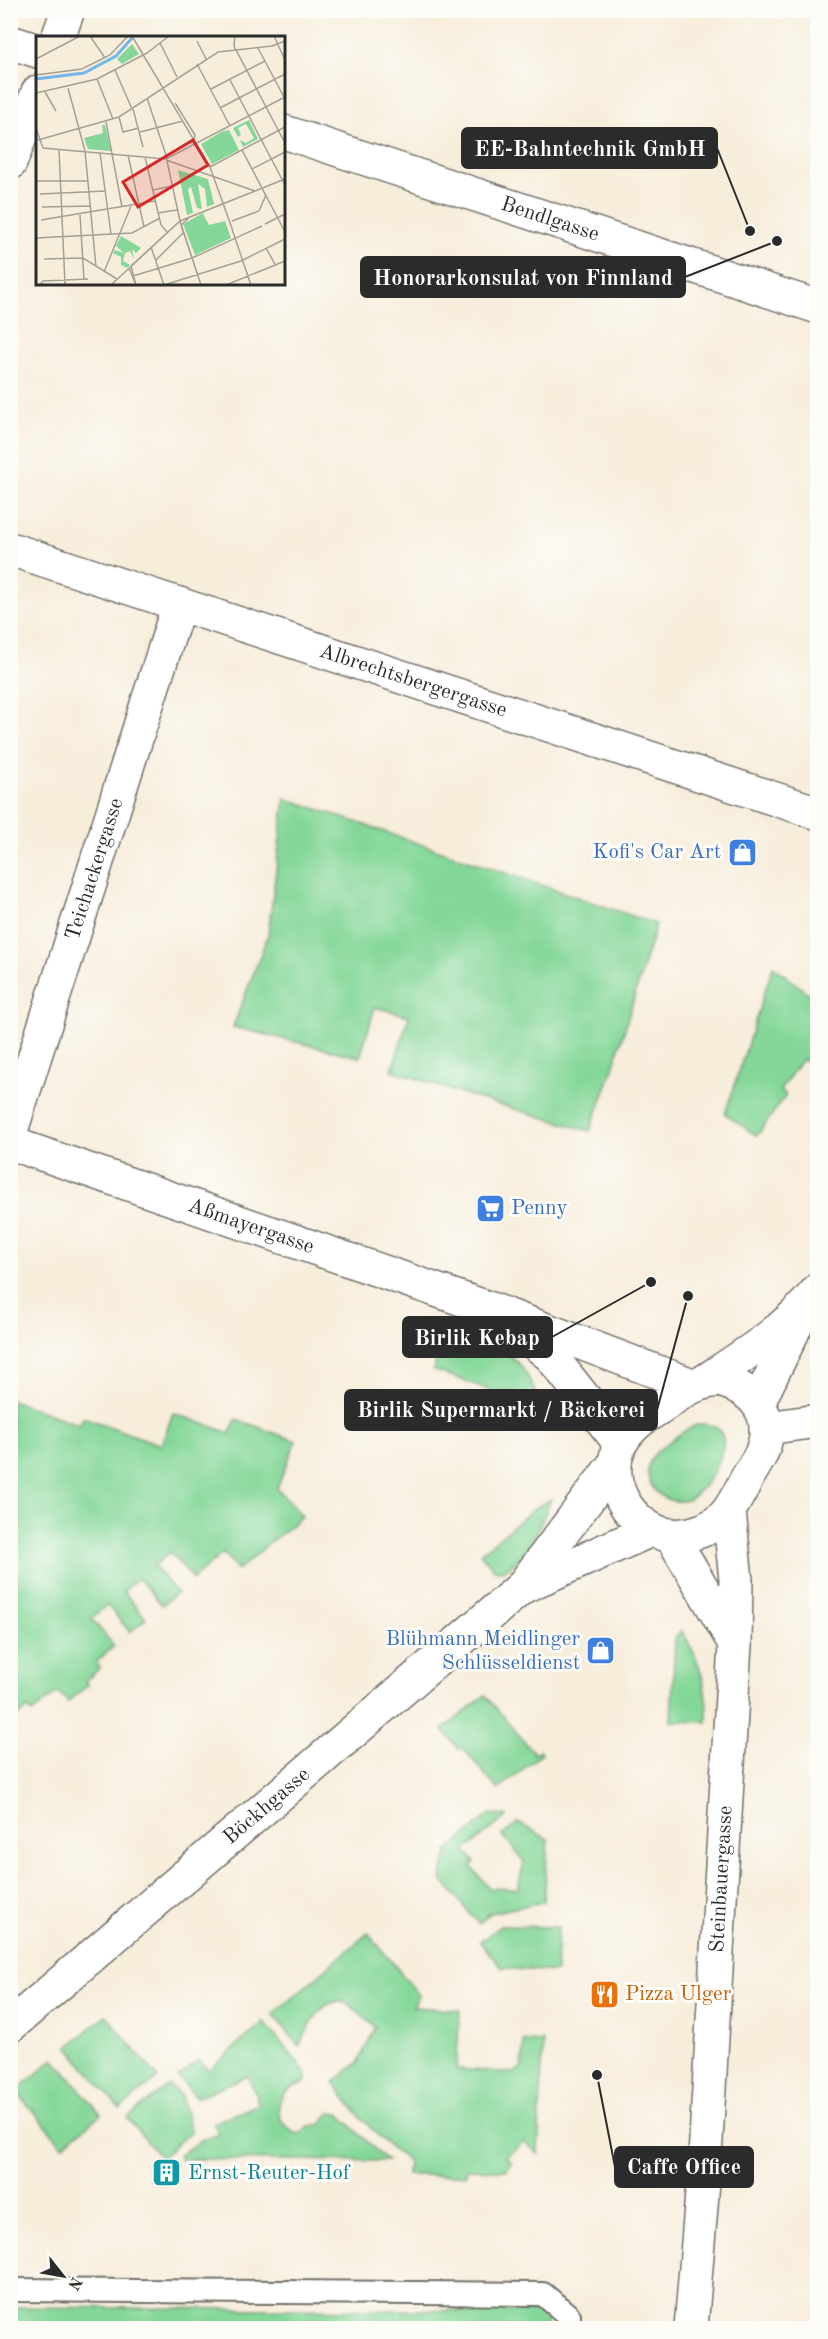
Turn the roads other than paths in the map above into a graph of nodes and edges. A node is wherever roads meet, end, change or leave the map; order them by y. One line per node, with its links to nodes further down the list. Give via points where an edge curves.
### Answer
1 (68, 10): 2 (street)
2 (59, 36)
3 (10, 42): 4 (street)
4 (36, 50)
5 (36, 97): 7 (street)
6 (285, 132): 8 (street, Bendlgasse)
7 (10, 163)
8 (818, 307)
9 (10, 549): 10 (street, Albrechtsbergergasse)
10 (179, 604): 11 (street, Albrechtsbergergasse); 12 (street, Teichackergasse)
11 (818, 813)
12 (10, 1134)
13 (10, 1143): 15 (street, Aßmayergasse)
14 (812, 1297): 16 (street, via 772,1337); 17 (street)
15 (491, 1309): 16 (street, Aßmayergasse); 19 (street, Aßmayergasse, via 550,1355)
16 (698, 1383): 17 (street, via 719,1380 745,1389); 19 (street, via 632,1427)
17 (762, 1415): 18 (street); 20 (street, via 766,1437 761,1454)
18 (818, 1421)
19 (618, 1453): 21 (street, via 615,1483 622,1502 635,1519); 22 (street, Böckhgasse)
20 (729, 1511): 21 (street, via 701,1531); 23 (street, Steinbauergasse, via 736,1580)
21 (661, 1532): 22 (street, Böckhgasse); 23 (street)
22 (521, 1588): 24 (street, Böckhgasse)
23 (735, 1644): 27 (street, Steinbauergasse)
24 (10, 2026)
25 (10, 2290): 26 (lane, via 543,2294 569,2316)
26 (570, 2328)
27 (691, 2328)

